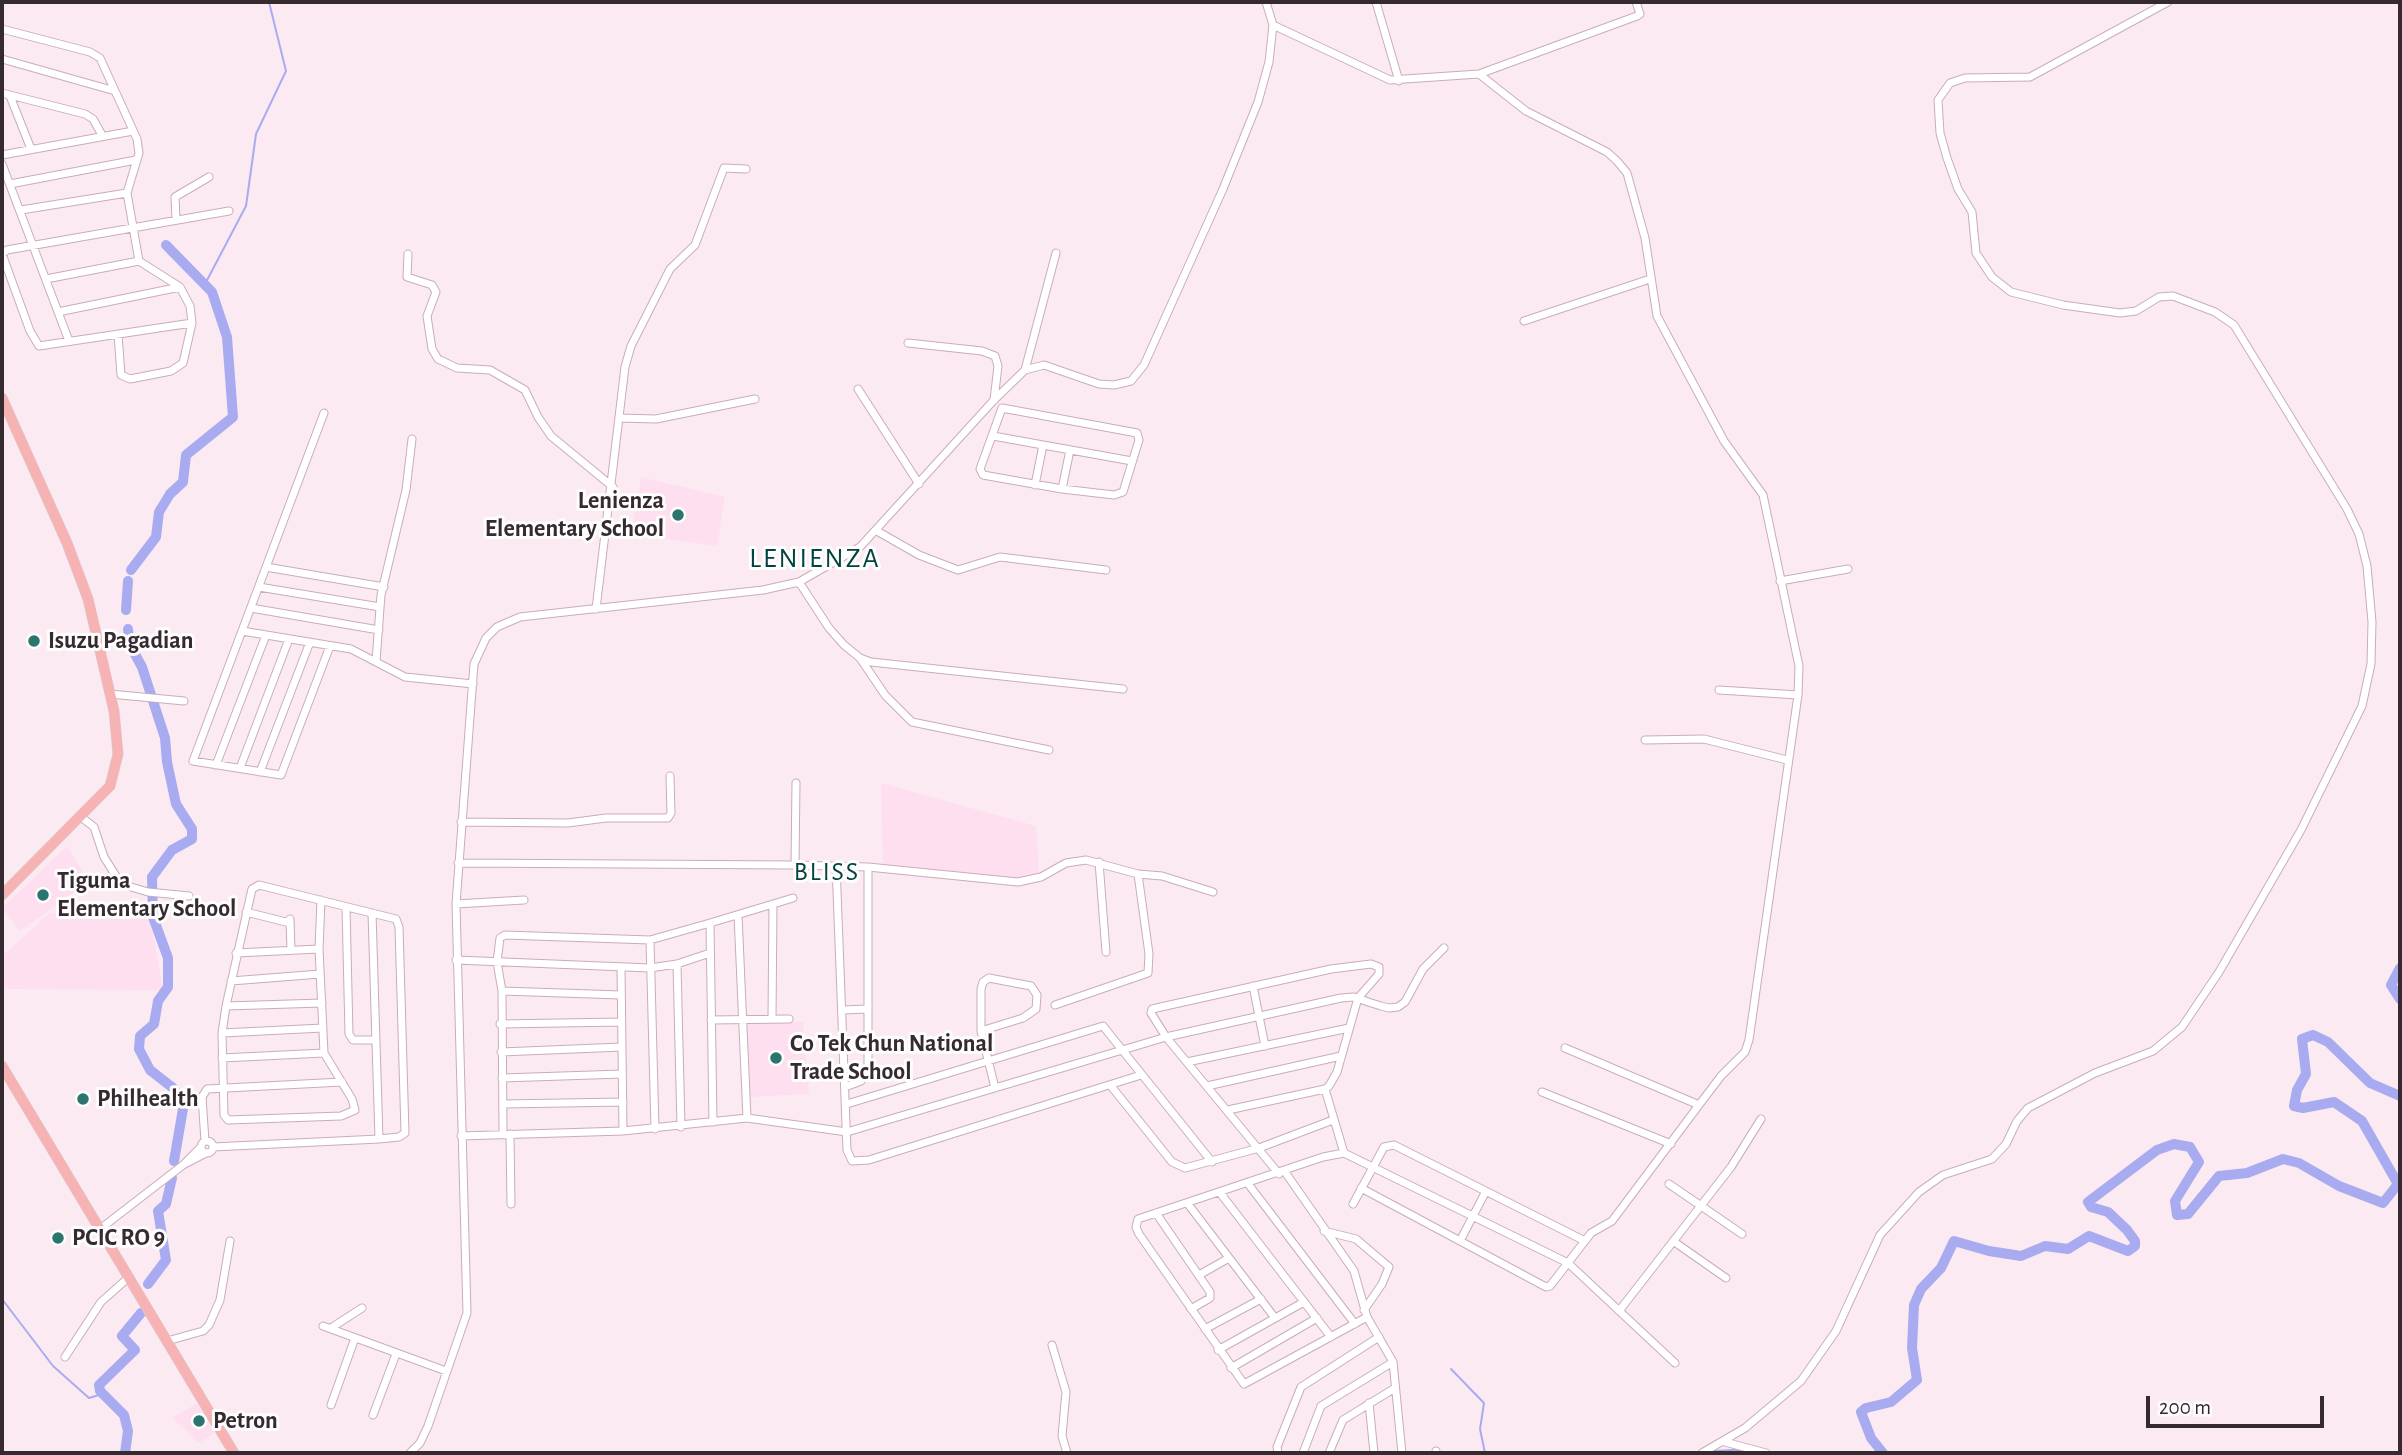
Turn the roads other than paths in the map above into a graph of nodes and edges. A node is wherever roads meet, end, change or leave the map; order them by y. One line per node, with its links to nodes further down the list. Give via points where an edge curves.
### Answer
1 (1266, 2): 5 (street)
2 (1376, 2): 9 (street)
3 (1636, 2): 8 (street, via 1637,16)
4 (2168, 2): 241 (street, via 2030,77 1965,78 1950,83 1938,100 1940,133 1958,189 1972,212 1976,253 1992,277 2011,292 2120,313 2173,296 2215,312 2234,325 2359,534 2372,622 2371,664 2362,706 2311,812 2182,1027 2153,1051 2035,1103 2022,1113 2006,1144 1992,1159 1944,1175 1919,1192 1880,1235 1836,1331 1801,1381)
5 (1273, 25): 9 (street); 40 (street, via 1258,102 1137,375 1131,382 1114,385 1099,384 1055,366)
6 (2, 29): 10 (street, via 96,55)
7 (2, 59): 10 (street)
8 (1479, 74): 9 (street); 32 (street, via 1526,111 1617,161 1627,173 1645,238)
9 (1399, 81)
10 (116, 91): 12 (street)
11 (6, 95): 13 (street, via 85,114); 14 (street)
12 (133, 131): 13 (street); 16 (street)
13 (102, 135): 14 (street)
14 (31, 149): 15 (street)
15 (2, 155)
16 (136, 160): 20 (street); 21 (street)
17 (2, 164): 20 (street)
18 (746, 169): 47 (street, via 724,168 695,245 670,269 638,328 625,367)
19 (209, 177): 24 (street, via 175,197)
20 (10, 184): 22 (street)
21 (127, 193): 22 (street); 25 (street)
22 (21, 210): 26 (street)
23 (229, 211): 24 (street)
24 (176, 219): 25 (street)
25 (132, 228): 26 (street); 30 (street)
26 (34, 245): 27 (street); 31 (street)
27 (4, 251): 38 (street, via 35,341 46,347)
28 (1056, 253): 40 (street)
29 (408, 254): 55 (street, via 407,277 432,285 436,292 427,316 438,359 457,368 490,370 525,390 551,436)
30 (139, 261): 31 (street); 33 (street)
31 (46, 279): 34 (street)
32 (1650, 279): 35 (street); 61 (street, via 1657,316 1668,340 1728,447 1763,495)
33 (180, 287): 34 (street); 36 (street)
34 (58, 312): 38 (street)
35 (1524, 321)
36 (192, 323): 37 (street); 37 (street, via 183,363 170,371 130,379 120,370)
37 (118, 334): 38 (street)
38 (69, 341)
39 (908, 343): 44 (street, via 995,356 998,366)
40 (1025, 370): 44 (street)
41 (858, 389): 53 (street)
42 (2, 398): 79 (highway, via 80,578)
43 (755, 399): 47 (street, via 656,419)
44 (990, 405): 45 (street); 53 (street)
45 (1001, 412): 48 (street); 52 (street, via 1133,432 1139,440)
46 (324, 413): 58 (street)
47 (620, 418): 55 (street)
48 (993, 436): 50 (street); 54 (street, via 980,469 983,475)
49 (412, 439): 64 (street)
50 (1043, 445): 51 (street); 54 (street)
51 (1070, 450): 52 (street); 56 (street)
52 (1132, 461): 56 (street, via 1125,488 1118,495)
53 (919, 484): 57 (street)
54 (1035, 485): 56 (street)
55 (613, 487): 67 (street)
56 (1062, 489)
57 (877, 531): 60 (street, via 958,570 1000,557); 62 (street, via 845,558)
58 (266, 567): 63 (street); 64 (street)
59 (1849, 569): 61 (street)
60 (1106, 570)
61 (1780, 581): 80 (street, via 1799,666)
62 (799, 582): 67 (street); 74 (street, via 829,628)
63 (259, 586): 65 (street); 66 (street)
64 (384, 587): 65 (street)
65 (380, 607): 68 (street)
66 (251, 608): 68 (street); 69 (street)
67 (596, 609): 76 (street, via 520,617 497,627 479,651)
68 (379, 630): 75 (street)
69 (242, 631): 70 (street); 85 (street, via 193,761)
70 (266, 635): 71 (street); 85 (street)
71 (289, 639): 72 (street); 86 (street)
72 (310, 642): 73 (street); 87 (street)
73 (330, 646): 75 (street); 87 (street, via 281,775)
74 (860, 658): 77 (street); 83 (street, via 892,703 912,722)
75 (376, 661): 76 (street, via 405,677)
76 (472, 684): 91 (street)
77 (1123, 689)
78 (1719, 690): 80 (street)
79 (110, 694): 81 (street); 90 (highway, via 116,771 110,786)
80 (1798, 695): 84 (street)
81 (184, 701)
82 (1645, 740): 84 (street, via 1704,739)
83 (1048, 750)
84 (1787, 760): 172 (street, via 1749,1040 1745,1052)
85 (216, 765): 86 (street)
86 (240, 768): 87 (street)
87 (260, 772)
88 (670, 776): 91 (street, via 668,818)
89 (796, 783): 94 (street)
90 (81, 817): 99 (highway); 100 (street, via 94,827 103,857 121,884)
91 (461, 822): 92 (street)
92 (458, 863): 94 (street); 104 (street)
93 (1099, 863): 96 (street, via 1074,860 1041,877 1018,882); 97 (street); 115 (street)
94 (795, 865): 95 (street)
95 (836, 865): 96 (street); 133 (street)
96 (868, 867): 132 (street)
97 (1138, 874): 98 (street, via 1163,876); 130 (street, via 1148,973)
98 (1213, 892)
99 (2, 894)
100 (189, 896)
101 (793, 898): 105 (street)
102 (321, 900): 106 (street); 107 (street, via 256,886); 113 (street)
103 (524, 900): 104 (street)
104 (456, 904): 118 (street)
105 (773, 904): 109 (street); 135 (street)
106 (346, 906): 108 (street); 146 (street, via 349,1034 353,1040)
107 (246, 912): 114 (street, via 290,921); 116 (street)
108 (372, 913): 146 (street); 184 (street, via 393,917 399,927 405,1130 399,1137)
109 (738, 915): 110 (street); 138 (street)
110 (710, 923): 111 (street); 117 (street)
111 (650, 940): 119 (street, via 505,934 499,942); 122 (street)
112 (1444, 948): 128 (street, via 1423,969 1405,1002 1389,1008)
113 (319, 949): 114 (street); 123 (street)
114 (291, 950): 116 (street)
115 (1106, 952)
116 (236, 953): 124 (street)
117 (710, 953): 120 (street); 137 (street)
118 (456, 960): 119 (street); 183 (street)
119 (498, 962): 121 (street); 126 (street)
120 (677, 964): 122 (street); 178 (street)
121 (621, 967): 122 (street); 127 (street)
122 (650, 968): 179 (street)
123 (320, 974): 124 (street); 129 (street)
124 (231, 981): 131 (street)
125 (1253, 986): 128 (street, via 1377,964 1379,974); 134 (street); 145 (street, via 1152,1009)
126 (502, 991): 127 (street); 140 (street)
127 (621, 995): 139 (street)
128 (1358, 999): 134 (street, via 1341,998); 142 (street)
129 (322, 1003): 131 (street); 141 (street)
130 (1055, 1005)
131 (226, 1006): 144 (street)
132 (867, 1009): 133 (street); 164 (street, via 869,1069 861,1081)
133 (843, 1010): 164 (street)
134 (1260, 1014): 145 (street); 147 (street)
135 (772, 1019): 136 (street); 138 (street)
136 (789, 1019)
137 (711, 1020): 138 (street); 177 (street)
138 (743, 1020): 174 (street)
139 (621, 1022): 140 (street); 148 (street)
140 (500, 1024): 151 (street)
141 (323, 1028): 144 (street); 152 (street)
142 (1349, 1028): 147 (street); 153 (street)
143 (981, 1031): 143 (street, via 1032,1014 1037,1004 1035,990 985,979); 155 (street)
144 (222, 1033): 154 (street)
145 (1166, 1037): 150 (street); 156 (street)
146 (375, 1040): 184 (street)
147 (1265, 1046): 156 (street)
148 (622, 1047): 151 (street); 158 (street)
149 (1565, 1048): 172 (street)
150 (1124, 1049): 155 (street, via 1107,1028 1097,1026); 159 (street); 166 (street)
151 (501, 1052): 160 (street)
152 (324, 1053): 154 (street); 161 (street)
153 (1342, 1056): 163 (street); 167 (street, via 1335,1079)
154 (222, 1058): 165 (street)
155 (987, 1060): 166 (street); 171 (street)
156 (1187, 1062): 163 (street)
157 (2, 1066): 203 (highway)
158 (622, 1074): 160 (street); 169 (street)
159 (1142, 1075): 162 (street); 189 (street)
160 (502, 1078): 170 (street)
161 (342, 1082): 165 (street); 165 (street, via 355,1105 349,1115 228,1120)
162 (1111, 1086): 181 (street, via 859,1162 849,1157); 189 (street, via 1178,1166 1191,1168)
163 (1207, 1086): 173 (street)
164 (845, 1087): 171 (street)
165 (223, 1088): 186 (street, via 207,1088 202,1093)
166 (995, 1088): 181 (street)
167 (1325, 1089): 173 (street); 176 (street)
168 (1542, 1092): 185 (street)
169 (623, 1102): 170 (street); 180 (street)
170 (503, 1104): 182 (street)
171 (847, 1104): 181 (street)
172 (1699, 1105): 185 (street)
173 (1228, 1110): 187 (street)
174 (747, 1118): 177 (street); 181 (street)
175 (1760, 1119): 200 (street)
176 (1333, 1120): 187 (street); 188 (street)
177 (713, 1122): 178 (street)
178 (681, 1127): 179 (street)
179 (655, 1129): 180 (street)
180 (623, 1131): 182 (street)
181 (847, 1132)
182 (507, 1134): 183 (street); 197 (street)
183 (461, 1136): 236 (street, via 467,1313)
184 (379, 1139): 186 (street)
185 (1671, 1144): 208 (street, via 1612,1221 1595,1228)
186 (206, 1147): 203 (street)
187 (1259, 1148): 189 (street); 191 (street)
188 (1344, 1153): 190 (street); 191 (street)
189 (1212, 1161)
190 (1372, 1167): 194 (street); 195 (street, via 1384,1147 1394,1145); 202 (street)
191 (1282, 1173): 193 (street); 204 (street)
192 (1669, 1184): 200 (street)
193 (1249, 1185): 196 (street); 223 (street)
194 (1362, 1188): 199 (street); 207 (street)
195 (1486, 1191): 202 (street); 208 (street)
196 (1221, 1194): 198 (street); 216 (street)
197 (510, 1204)
198 (1188, 1204): 201 (street); 210 (street)
199 (1353, 1204)
200 (1701, 1207): 205 (street); 209 (street)
201 (1156, 1213): 212 (street); 218 (street, via 1139,1219 1136,1227)
202 (1473, 1216): 207 (street); 211 (street)
203 (100, 1229): 213 (highway)
204 (1324, 1231): 220 (street, via 1354,1271); 220 (street, via 1356,1239 1390,1268)
205 (1742, 1234)
206 (230, 1241): 228 (street, via 220,1300 209,1325)
207 (1460, 1241): 211 (street, via 1546,1287)
208 (1585, 1241): 211 (street)
209 (1673, 1241): 214 (street); 219 (street)
210 (1229, 1258): 212 (street); 215 (street)
211 (1568, 1263): 219 (street)
212 (1199, 1275): 218 (street, via 1211,1295)
213 (128, 1278): 228 (highway); 232 (street, via 101,1302)
214 (1726, 1279)
215 (1261, 1299): 221 (street); 224 (street)
216 (1304, 1302): 221 (street); 222 (street)
217 (362, 1308): 227 (street, via 327,1327)
218 (1191, 1309): 224 (street)
219 (1619, 1311): 234 (street)
220 (1365, 1314): 223 (street); 226 (street)
221 (1275, 1318): 230 (street)
222 (1317, 1318): 225 (street); 235 (street)
223 (1355, 1324): 225 (street)
224 (1205, 1329): 230 (street)
225 (1331, 1337): 235 (street, via 1248,1384)
226 (1379, 1337): 233 (street); 245 (street, via 1301,1387)
227 (355, 1338): 231 (street); 239 (street)
228 (167, 1342): 243 (highway)
229 (1052, 1345): 244 (street, via 1066,1392 1062,1436)
230 (1218, 1350): 235 (street)
231 (396, 1354): 236 (street); 240 (street)
232 (65, 1357)
233 (1393, 1362): 237 (street); 246 (street, via 1321,1406)
234 (1675, 1363)
235 (1231, 1368)
236 (446, 1371): 242 (street)
237 (1395, 1388): 238 (street); 249 (street)
238 (1370, 1403): 247 (street, via 1343,1420); 248 (street)
239 (331, 1405)
240 (373, 1415)
241 (1725, 1442): 250 (street); 251 (street)
242 (414, 1452)
243 (234, 1453)
244 (1067, 1453)
245 (1278, 1453)
246 (1303, 1453)
247 (1329, 1453)
248 (1374, 1453)
249 (1402, 1453)
250 (1702, 1453)
251 (1766, 1453)

